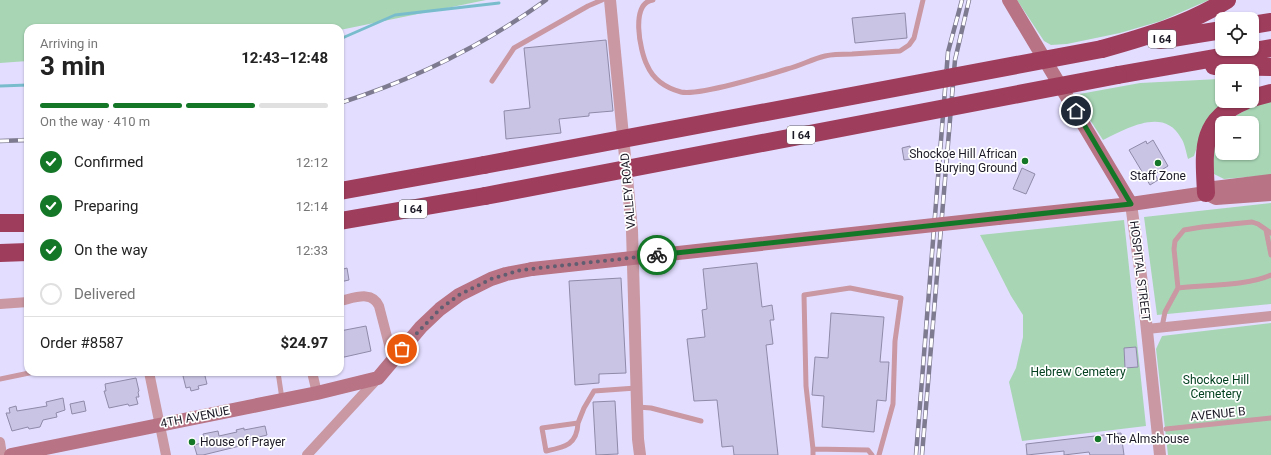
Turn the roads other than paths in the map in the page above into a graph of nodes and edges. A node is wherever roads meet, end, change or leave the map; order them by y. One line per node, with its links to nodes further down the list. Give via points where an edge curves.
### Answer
1 (602, 0): 14 (lane, via 514,48)
2 (610, 0): 45 (street, VALLEY ROAD, via 632,230)
3 (653, 0): 4 (lane, via 642,6 639,17 639,42 647,66 658,80 668,88 683,93 699,92 787,69 826,55 900,51 914,38)
4 (923, 0)
5 (1009, 0): 22 (main road, HOSPITAL STREET)
6 (1228, 0): 11 (highway, via 1173,27)
7 (1271, 22): 8 (highway)
8 (1259, 24)
9 (1215, 31): 11 (highway, I 64)
10 (1271, 48): 13 (highway)
11 (1102, 49): 19 (highway, I 64, bridge)
12 (1271, 67): 13 (highway, I 64, via 1233,65)
13 (1155, 68): 23 (highway, I 64, bridge, via 485,196)
14 (492, 81)
15 (1271, 93): 16 (highway)
16 (1259, 96)
17 (1233, 108): 20 (highway, via 1222,114 1207,137 1204,152)
18 (1271, 181): 20 (main road, via 1214,188)
19 (344, 190)
20 (1206, 193): 21 (main road, via 1216,198); 22 (main road)
21 (1271, 194)
22 (1131, 204): 37 (street, HOSPITAL STREET); 38 (main road, bridge, via 532,269 499,276 459,295 421,327)
23 (344, 220)
24 (24, 223): 25 (highway)
25 (0, 224)
26 (1269, 232): 29 (lane); 31 (lane, via 1252,222 1184,230 1175,241 1174,249)
27 (24, 252): 28 (highway)
28 (0, 253)
29 (1271, 255)
30 (1271, 275): 31 (lane, via 1243,282)
31 (1178, 288): 36 (lane, via 1165,312)
32 (344, 300): 38 (street, via 368,296 375,299)
33 (24, 302): 34 (street)
34 (0, 304)
35 (1271, 316): 36 (street)
36 (1162, 327): 37 (street)
37 (1147, 329): 64 (street, HOSPITAL STREET)
38 (393, 360): 43 (main road)
39 (24, 374): 44 (lane)
40 (150, 376): 52 (street)
41 (279, 376): 47 (lane)
42 (313, 376): 46 (street)
43 (378, 378): 46 (main road, 4TH AVENUE); 59 (street)
44 (0, 379)
45 (638, 388): 48 (street, VALLEY ROAD); 51 (lane, via 594,391)
46 (317, 393): 47 (main road, 4TH AVENUE)
47 (282, 400): 52 (main road, 4TH AVENUE)
48 (638, 407): 50 (lane); 60 (street, VALLEY ROAD)
49 (1271, 418): 53 (lane, AVENUE B)
50 (700, 421)
51 (578, 423): 51 (lane, via 542,428 546,451 566,446 577,434)
52 (159, 424): 57 (main road, 4TH AVENUE); 58 (street)
53 (1166, 429)
54 (0, 442): 56 (street)
55 (813, 449): 61 (lane); 62 (lane, via 868,450); 63 (lane, via 806,386 804,295 850,288 901,298 895,341 893,404)
56 (2, 455)
57 (11, 455)
58 (166, 455)
59 (307, 455)
60 (640, 455)
61 (813, 455)
62 (872, 455)
63 (879, 455)
64 (1160, 455)

